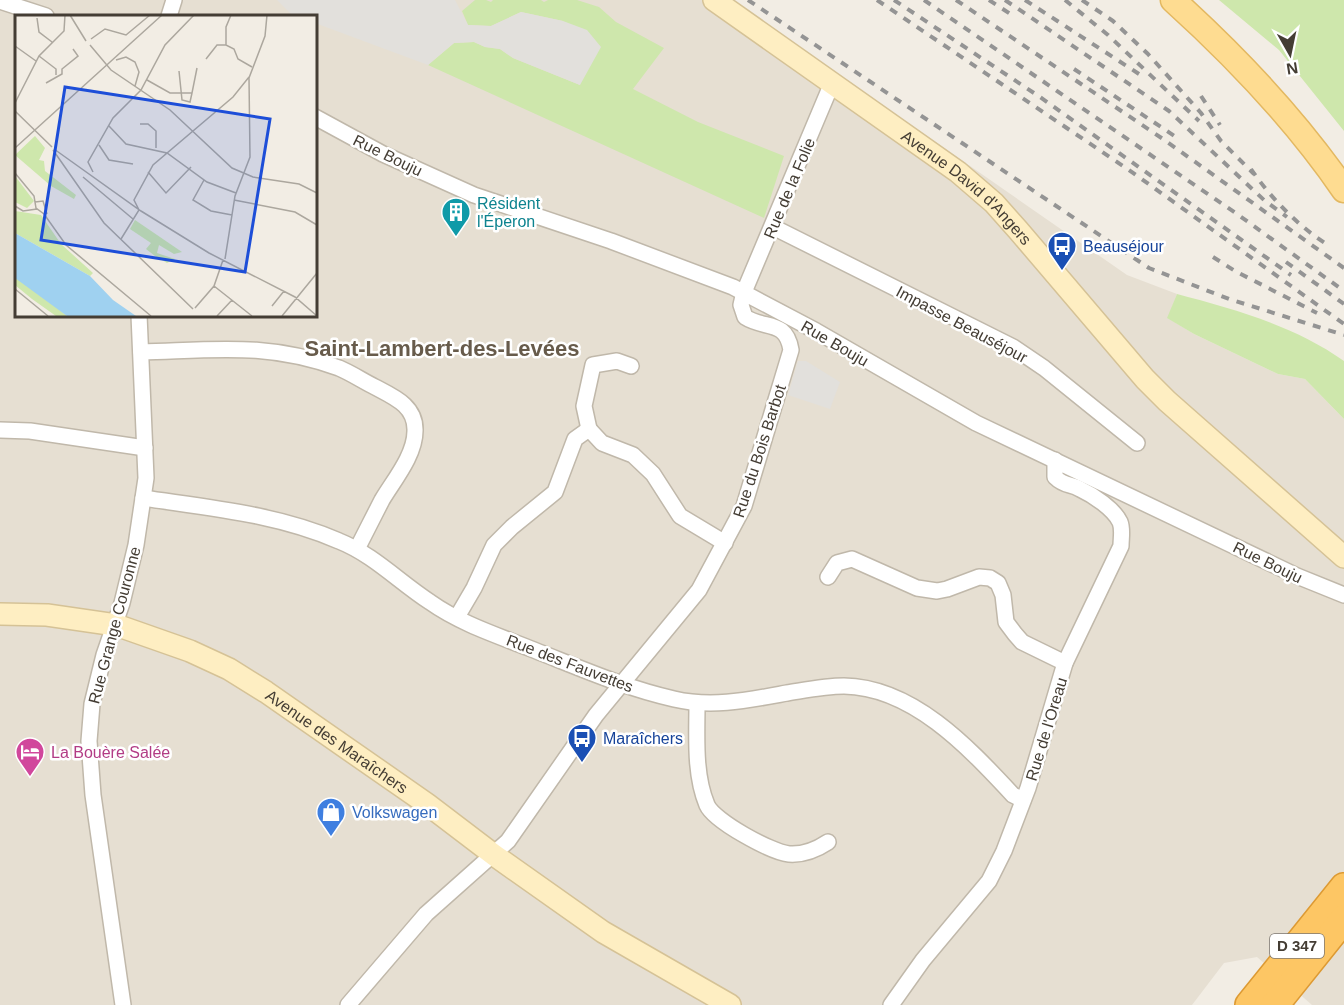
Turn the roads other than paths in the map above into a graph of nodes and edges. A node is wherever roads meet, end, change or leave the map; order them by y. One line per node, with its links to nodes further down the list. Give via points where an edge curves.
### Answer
1 (174, 0): 7 (street)
2 (714, 0): 8 (street, Avenue David d'Angers)
3 (1173, 0): 11 (main road, via 1253,78)
4 (1190, 0): 10 (main road, via 1243,47)
5 (0, 1): 6 (street)
6 (43, 15)
7 (169, 15)
8 (832, 83): 12 (street, Rue de la Folie); 25 (street, Avenue David d'Angers, via 958,172 994,203 1145,379)
9 (316, 118): 13 (street, Rue Bouju, via 383,154 474,195 611,241)
10 (1344, 162)
11 (1344, 190)
12 (773, 227): 13 (street, Rue de la Folie); 19 (street, Impasse Beauséjour, via 1013,347)
13 (744, 292): 21 (street, Rue Bouju, via 976,423); 23 (street, Rue du Bois Barbot, via 741,305 745,317 782,330 789,338 791,350 744,506)
14 (139, 316): 15 (street, Rue Grange Couronne)
15 (141, 352): 20 (street, Rue Grange Couronne); 24 (street, via 242,348 284,352 339,369 407,406 415,425 413,443)
16 (631, 366): 17 (street, via 617,361 593,365 584,406)
17 (589, 429): 23 (street, via 602,443 633,455 653,474 680,516); 29 (street, via 575,439 555,492 494,545)
18 (0, 430): 20 (street)
19 (1137, 443)
20 (145, 448): 22 (street, Rue Grange Couronne)
21 (1055, 460): 27 (street, Rue Bouju); 31 (street, Rue de l'Oreau, via 1055,477 1062,484 1079,487 1114,514 1121,530 1121,546)
22 (144, 498): 24 (street, Rue des Fauvettes, via 297,524); 30 (street, Rue Grange Couronne)
23 (725, 543): 32 (street, Rue du Bois Barbot, via 693,598)
24 (357, 549): 29 (street, Rue des Fauvettes, via 430,603)
25 (1344, 557)
26 (828, 576): 31 (street, via 837,563 852,559 918,588 937,591 979,577 990,578 998,583 1003,595 1006,622 1022,642)
27 (1344, 595)
28 (0, 614): 30 (street, Avenue des Maraîchers, via 47,615)
29 (457, 616): 32 (street, Rue des Fauvettes, via 481,630)
30 (116, 625): 36 (street, Avenue des Maraîchers, via 229,669 427,804); 39 (street, Rue Grange Couronne, via 92,704 89,741)
31 (1065, 663): 34 (street, Rue de l'Oreau)
32 (622, 686): 33 (street, Rue des Fauvettes); 36 (street, Rue du Bois Barbot, via 596,715 508,841)
33 (697, 704): 34 (street, Rue des Fauvettes, via 753,701 820,688 866,689 893,697 948,731 1012,795); 35 (street, via 701,784 714,816 777,851 790,854 806,853)
34 (1023, 800): 42 (street, Rue de l'Oreau, via 989,881 922,960)
35 (828, 842)
36 (494, 855): 40 (street, Rue du Bois Barbot, via 442,897); 41 (street, Avenue des Maraîchers, via 603,932)
37 (1344, 887): 43 (highway, D 347)
38 (1344, 919): 44 (highway, D 347)
39 (123, 1005)
40 (348, 1005)
41 (730, 1005)
42 (891, 1005)
43 (1250, 1005)
44 (1275, 1005)

